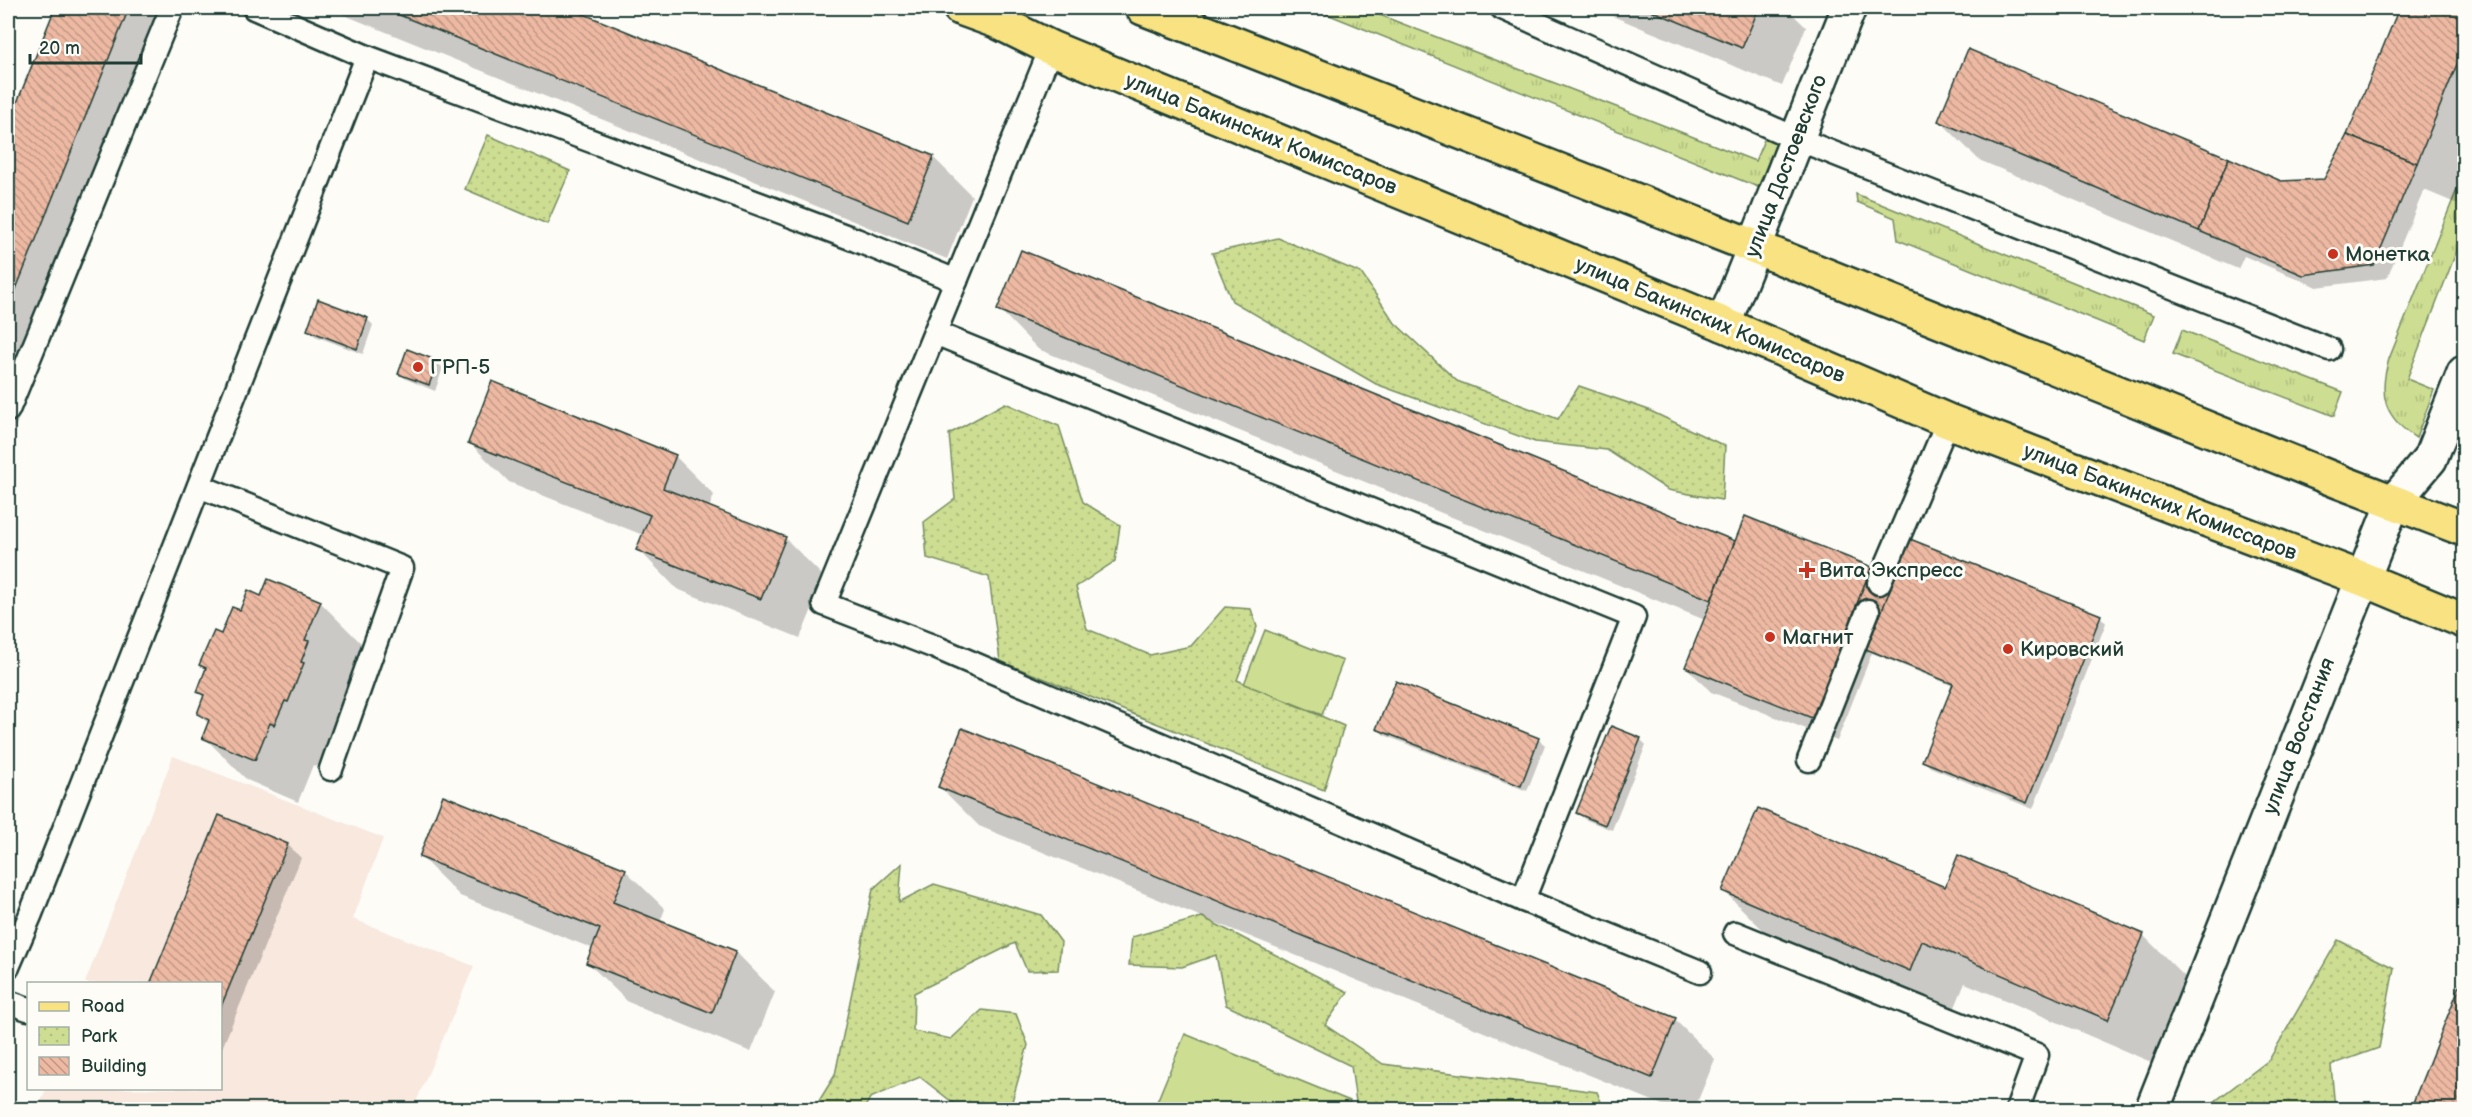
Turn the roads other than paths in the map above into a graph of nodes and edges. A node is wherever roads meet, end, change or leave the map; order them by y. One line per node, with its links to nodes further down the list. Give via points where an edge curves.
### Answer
1 (172, 8): 16 (lane)
2 (254, 8): 8 (lane)
3 (960, 8): 7 (main road, улица Бакинских Комиссаров)
4 (1143, 8): 10 (main road)
5 (1502, 8): 9 (lane)
6 (1849, 8): 9 (street, улица Достоевского)
7 (1051, 48): 11 (lane); 12 (main road, улица Бакинских Комиссаров)
8 (367, 57): 11 (lane); 18 (lane)
9 (1796, 138): 10 (street, улица Достоевского); 14 (lane)
10 (1755, 247): 12 (street, улица Достоевского); 19 (main road)
11 (956, 281): 13 (lane)
12 (1723, 324): 17 (main road, улица Бакинских Комиссаров)
13 (935, 333): 27 (lane, via 824,604 935,647); 27 (lane, via 1634,617)
14 (2329, 349)
15 (2464, 373): 19 (street, улица Восстания, via 2430,459)
16 (8, 410)
17 (1948, 421): 21 (main road, улица Бакинских Комиссаров); 22 (lane)
18 (199, 486): 26 (lane, via 402,568); 29 (lane)
19 (2393, 503): 20 (main road); 21 (street, улица Восстания)
20 (2464, 529)
21 (2363, 579): 24 (main road, улица Бакинских Комиссаров); 34 (street, улица Восстания)
22 (1879, 583)
23 (1868, 611): 25 (lane)
24 (2464, 621)
25 (1809, 760)
26 (331, 769)
27 (1522, 900): 30 (lane)
28 (1734, 933): 33 (lane, via 2037,1055)
29 (8, 967)
30 (1700, 972)
31 (8, 1002): 32 (lane)
32 (27, 1009)
33 (2017, 1110)
34 (2152, 1110)

